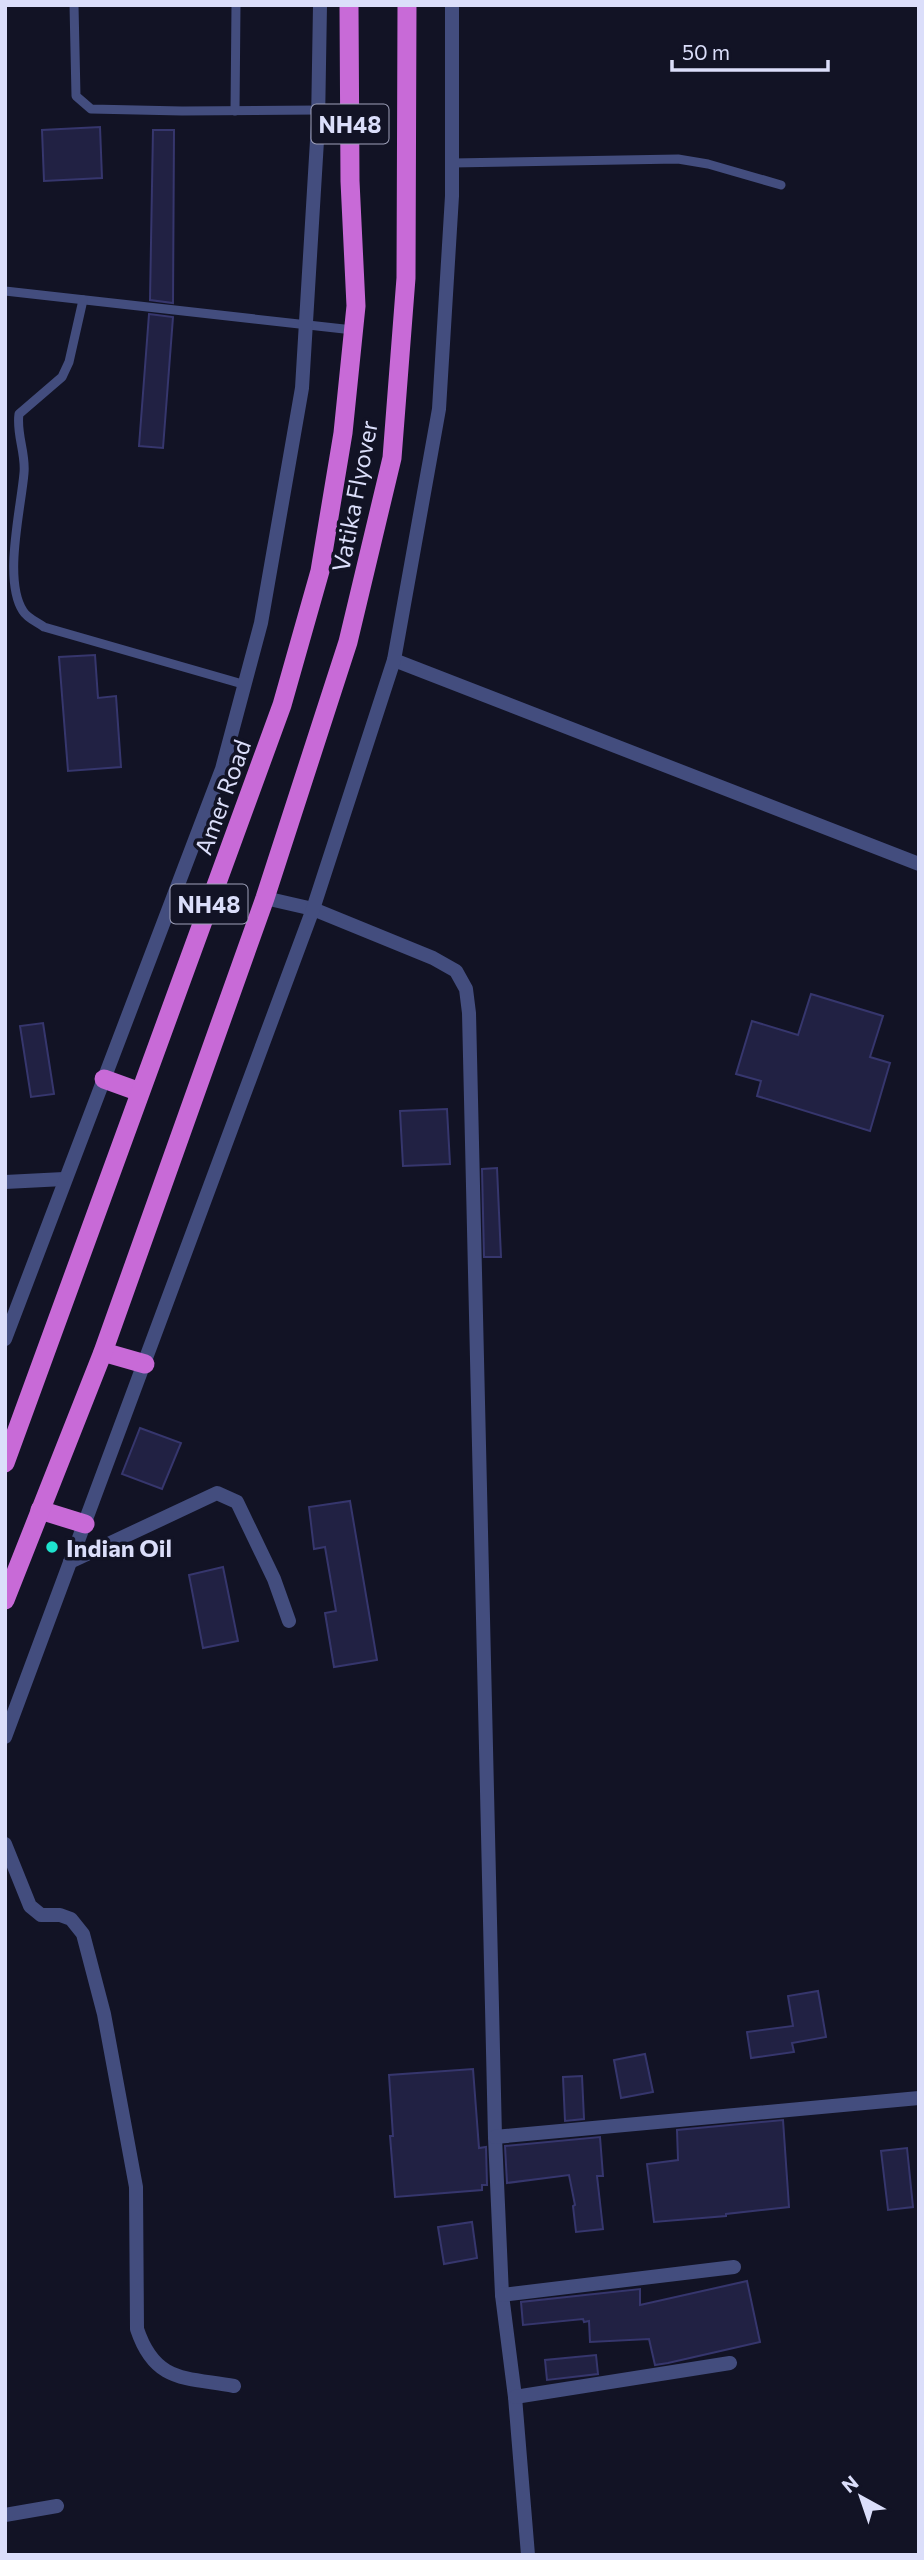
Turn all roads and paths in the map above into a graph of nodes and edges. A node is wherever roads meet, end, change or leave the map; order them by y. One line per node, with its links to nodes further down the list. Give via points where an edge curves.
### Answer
1 (74, 5): 8 (lane, via 76,96 91,109)
2 (236, 5): 8 (lane)
3 (320, 5): 7 (street)
4 (349, 5): 14 (highway, NH48)
5 (407, 5): 18 (highway, Vatika Flyover / NH48, via 406,278 391,458 348,642)
6 (452, 5): 9 (street)
7 (318, 110): 8 (lane); 13 (street)
8 (235, 111)
9 (452, 163): 10 (lane, via 678,159); 15 (street, via 439,409)
10 (781, 185)
11 (5, 291): 12 (lane)
12 (83, 300): 13 (lane); 16 (lane, via 62,377 19,414 24,471 14,573 18,602 24,613 44,626)
13 (305, 323): 14 (lane); 16 (street, via 302,388)
14 (353, 330): 21 (highway, Amer Road / NH48, via 343,433 320,571 282,705)
15 (394, 660): 17 (street); 19 (street)
16 (246, 685): 20 (street, via 222,769)
17 (919, 863)
18 (265, 898): 19 (street); 25 (highway, NH48)
19 (313, 909): 26 (street); 36 (street, via 433,958 456,971 466,989)
20 (104, 1079): 21 (highway); 22 (street)
21 (140, 1092): 27 (highway, Amer Road / NH48)
22 (64, 1179): 23 (street); 24 (street)
23 (5, 1182)
24 (5, 1339)
25 (103, 1352): 26 (highway); 28 (highway, NH48)
26 (145, 1364): 29 (street)
27 (5, 1462)
28 (40, 1510): 29 (highway); 31 (highway, NH48)
29 (85, 1524): 30 (street)
30 (70, 1562): 32 (street, via 217,1493 237,1502); 33 (street)
31 (5, 1600)
32 (289, 1621)
33 (5, 1737)
34 (5, 1844): 40 (street, via 30,1906 41,1915 71,1919 83,1934 104,2014 136,2187 137,2329 142,2343 153,2361 170,2375)
35 (919, 2098): 36 (street)
36 (495, 2137): 38 (street)
37 (734, 2267): 38 (street)
38 (502, 2295): 41 (street)
39 (730, 2363): 41 (street)
40 (234, 2386)
41 (515, 2397): 44 (street)
42 (57, 2506): 43 (street)
43 (5, 2515)
44 (528, 2555)

